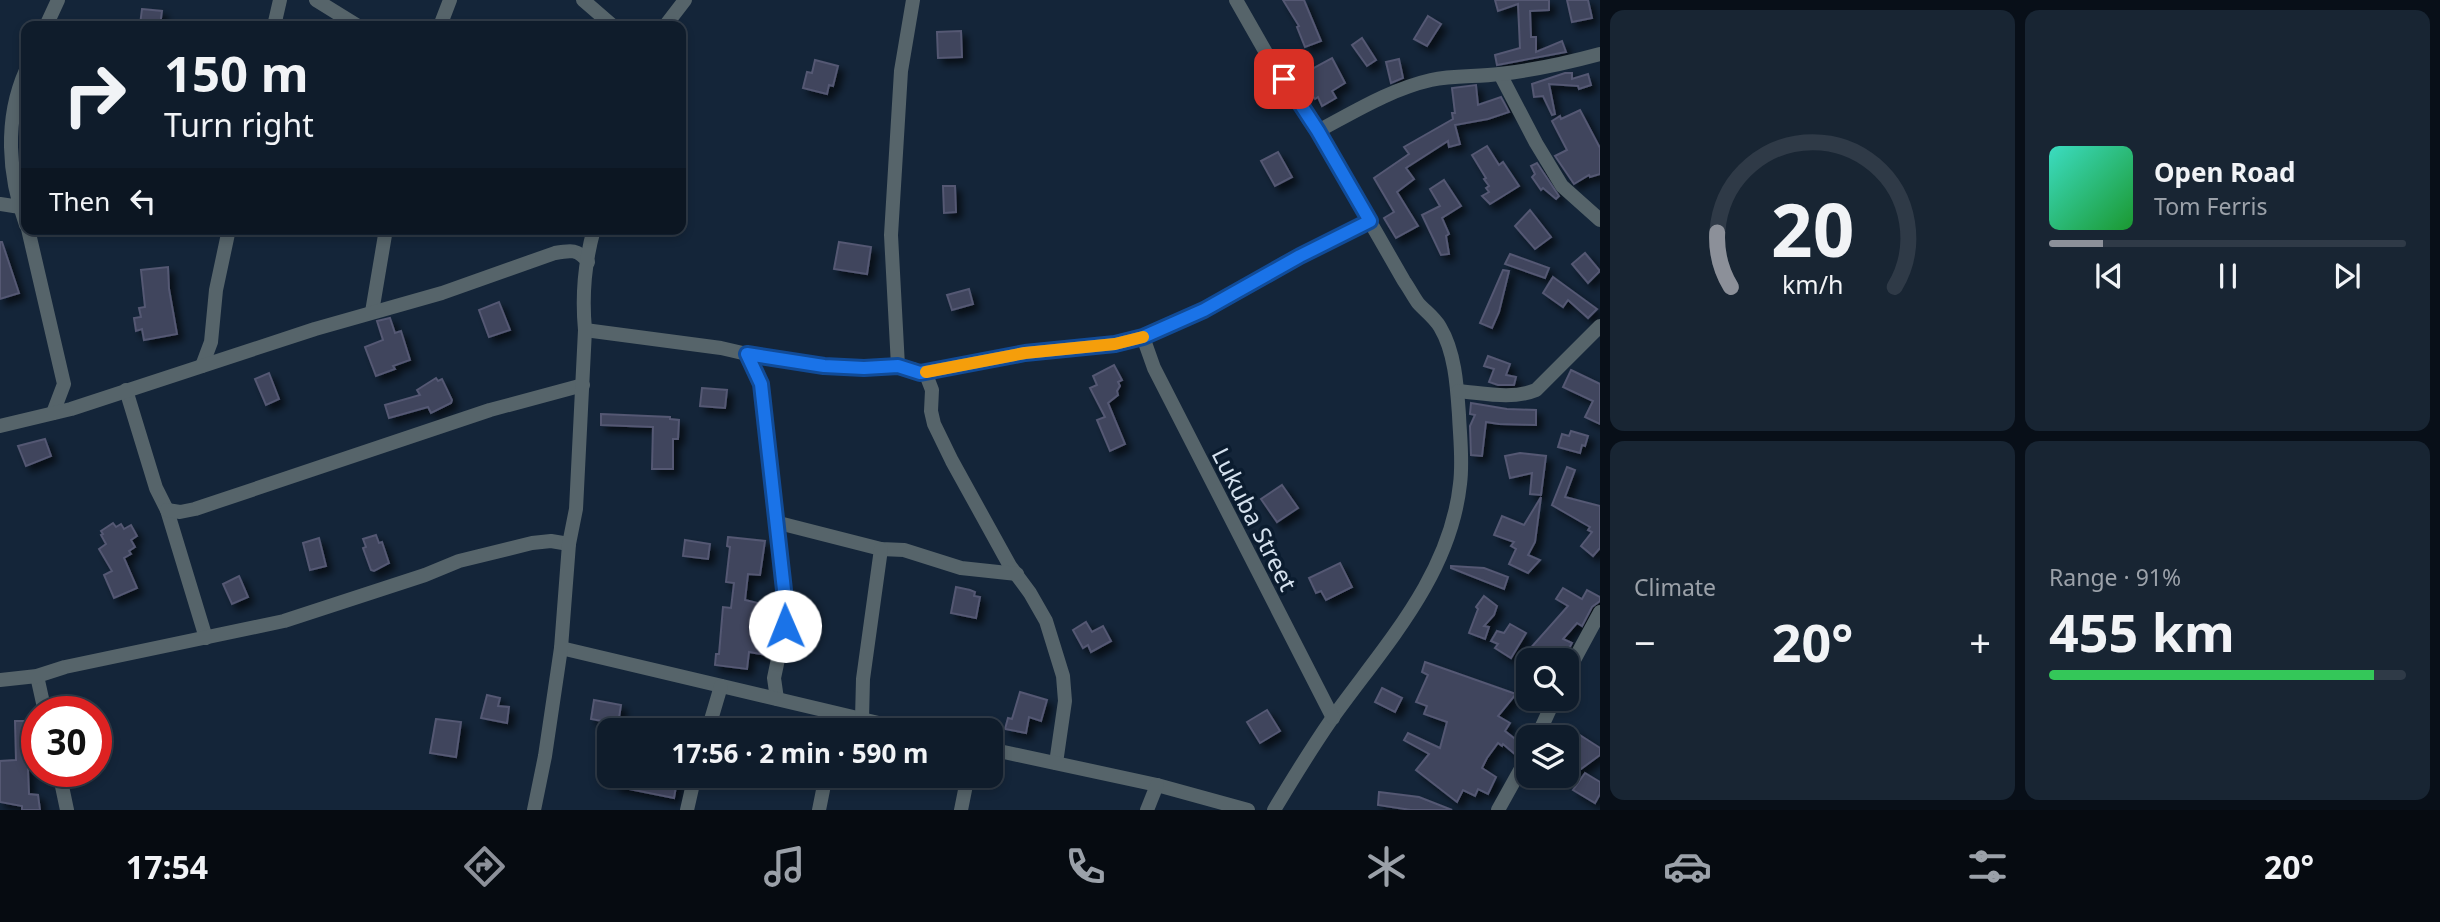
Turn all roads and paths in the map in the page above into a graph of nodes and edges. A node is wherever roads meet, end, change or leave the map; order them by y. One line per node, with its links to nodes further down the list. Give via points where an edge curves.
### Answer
1 (58, 0): 9 (street)
2 (280, 0): 10 (street)
3 (316, 0): 11 (street)
4 (450, 0): 12 (street)
5 (583, 0): 13 (street)
6 (685, 0): 14 (street)
7 (913, 0): 37 (street, via 901,71 891,235)
8 (1236, 0): 18 (street)
9 (48, 21)
10 (275, 21)
11 (350, 21)
12 (442, 21)
13 (607, 21)
14 (670, 21)
15 (1600, 54): 16 (street)
16 (1500, 74): 18 (street, via 1418,83); 22 (street, via 1562,186)
17 (21, 81): 20 (street, via 11,168)
18 (1318, 131): 23 (street)
19 (0, 204): 20 (street)
20 (20, 206): 21 (street)
21 (21, 209)
22 (1600, 220)
23 (1370, 221): 34 (street, via 1204,310); 41 (street, via 1418,302 1439,326 1449,347)
24 (29, 235): 42 (street, via 64,384)
25 (228, 235): 36 (street, via 211,342)
26 (385, 235): 31 (street)
27 (588, 235): 29 (street)
28 (592, 235): 30 (street)
29 (570, 250): 30 (street, via 578,251); 31 (street)
30 (588, 262): 33 (street)
31 (372, 312): 36 (street)
32 (1600, 326): 41 (street, via 1536,390 1506,395)
33 (585, 330): 35 (street); 39 (street)
34 (1143, 337): 38 (street); 65 (street, Lukuba Street, via 1154,368)
35 (747, 354): 37 (street, via 824,366); 45 (street, via 761,384)
36 (202, 366): 40 (street)
37 (898, 366): 38 (street)
38 (920, 373): 50 (street, via 932,390 934,424 951,461)
39 (583, 386): 44 (street, via 490,410 195,509); 46 (street)
40 (126, 390): 42 (street); 44 (street)
41 (1458, 391): 65 (street, via 1460,484 1445,545 1406,618)
42 (53, 413): 43 (street)
43 (0, 426)
44 (167, 510): 52 (street)
45 (775, 522): 49 (street); 59 (street, via 785,599 785,626 774,678)
46 (572, 529): 47 (street); 48 (street)
47 (551, 541): 48 (street); 52 (street, via 459,561 284,621)
48 (569, 544): 53 (street)
49 (881, 549): 50 (street, via 904,550 961,568); 64 (street)
50 (1017, 574): 67 (street, via 1046,621 1063,676 1065,701)
51 (1600, 612): 54 (street)
52 (206, 638): 55 (street)
53 (561, 648): 57 (street); 75 (street)
54 (1579, 651)
55 (37, 676): 56 (street); 58 (street)
56 (0, 680)
57 (720, 686): 59 (street); 61 (street)
58 (41, 696)
59 (777, 699): 60 (street)
60 (838, 713): 62 (street); 63 (street)
61 (711, 718)
62 (837, 718)
63 (858, 718)
64 (862, 718)
65 (1333, 718): 81 (street)
66 (1003, 752): 67 (street)
67 (1056, 763): 69 (street)
68 (1516, 778): 82 (street)
69 (1157, 785): 79 (street); 80 (street)
70 (62, 787): 74 (street)
71 (692, 788): 76 (street)
72 (823, 788): 77 (street)
73 (965, 788): 78 (street)
74 (67, 810)
75 (534, 810)
76 (687, 810)
77 (819, 810)
78 (961, 810)
79 (1147, 810)
80 (1248, 810)
81 (1273, 810)
82 (1498, 810)

